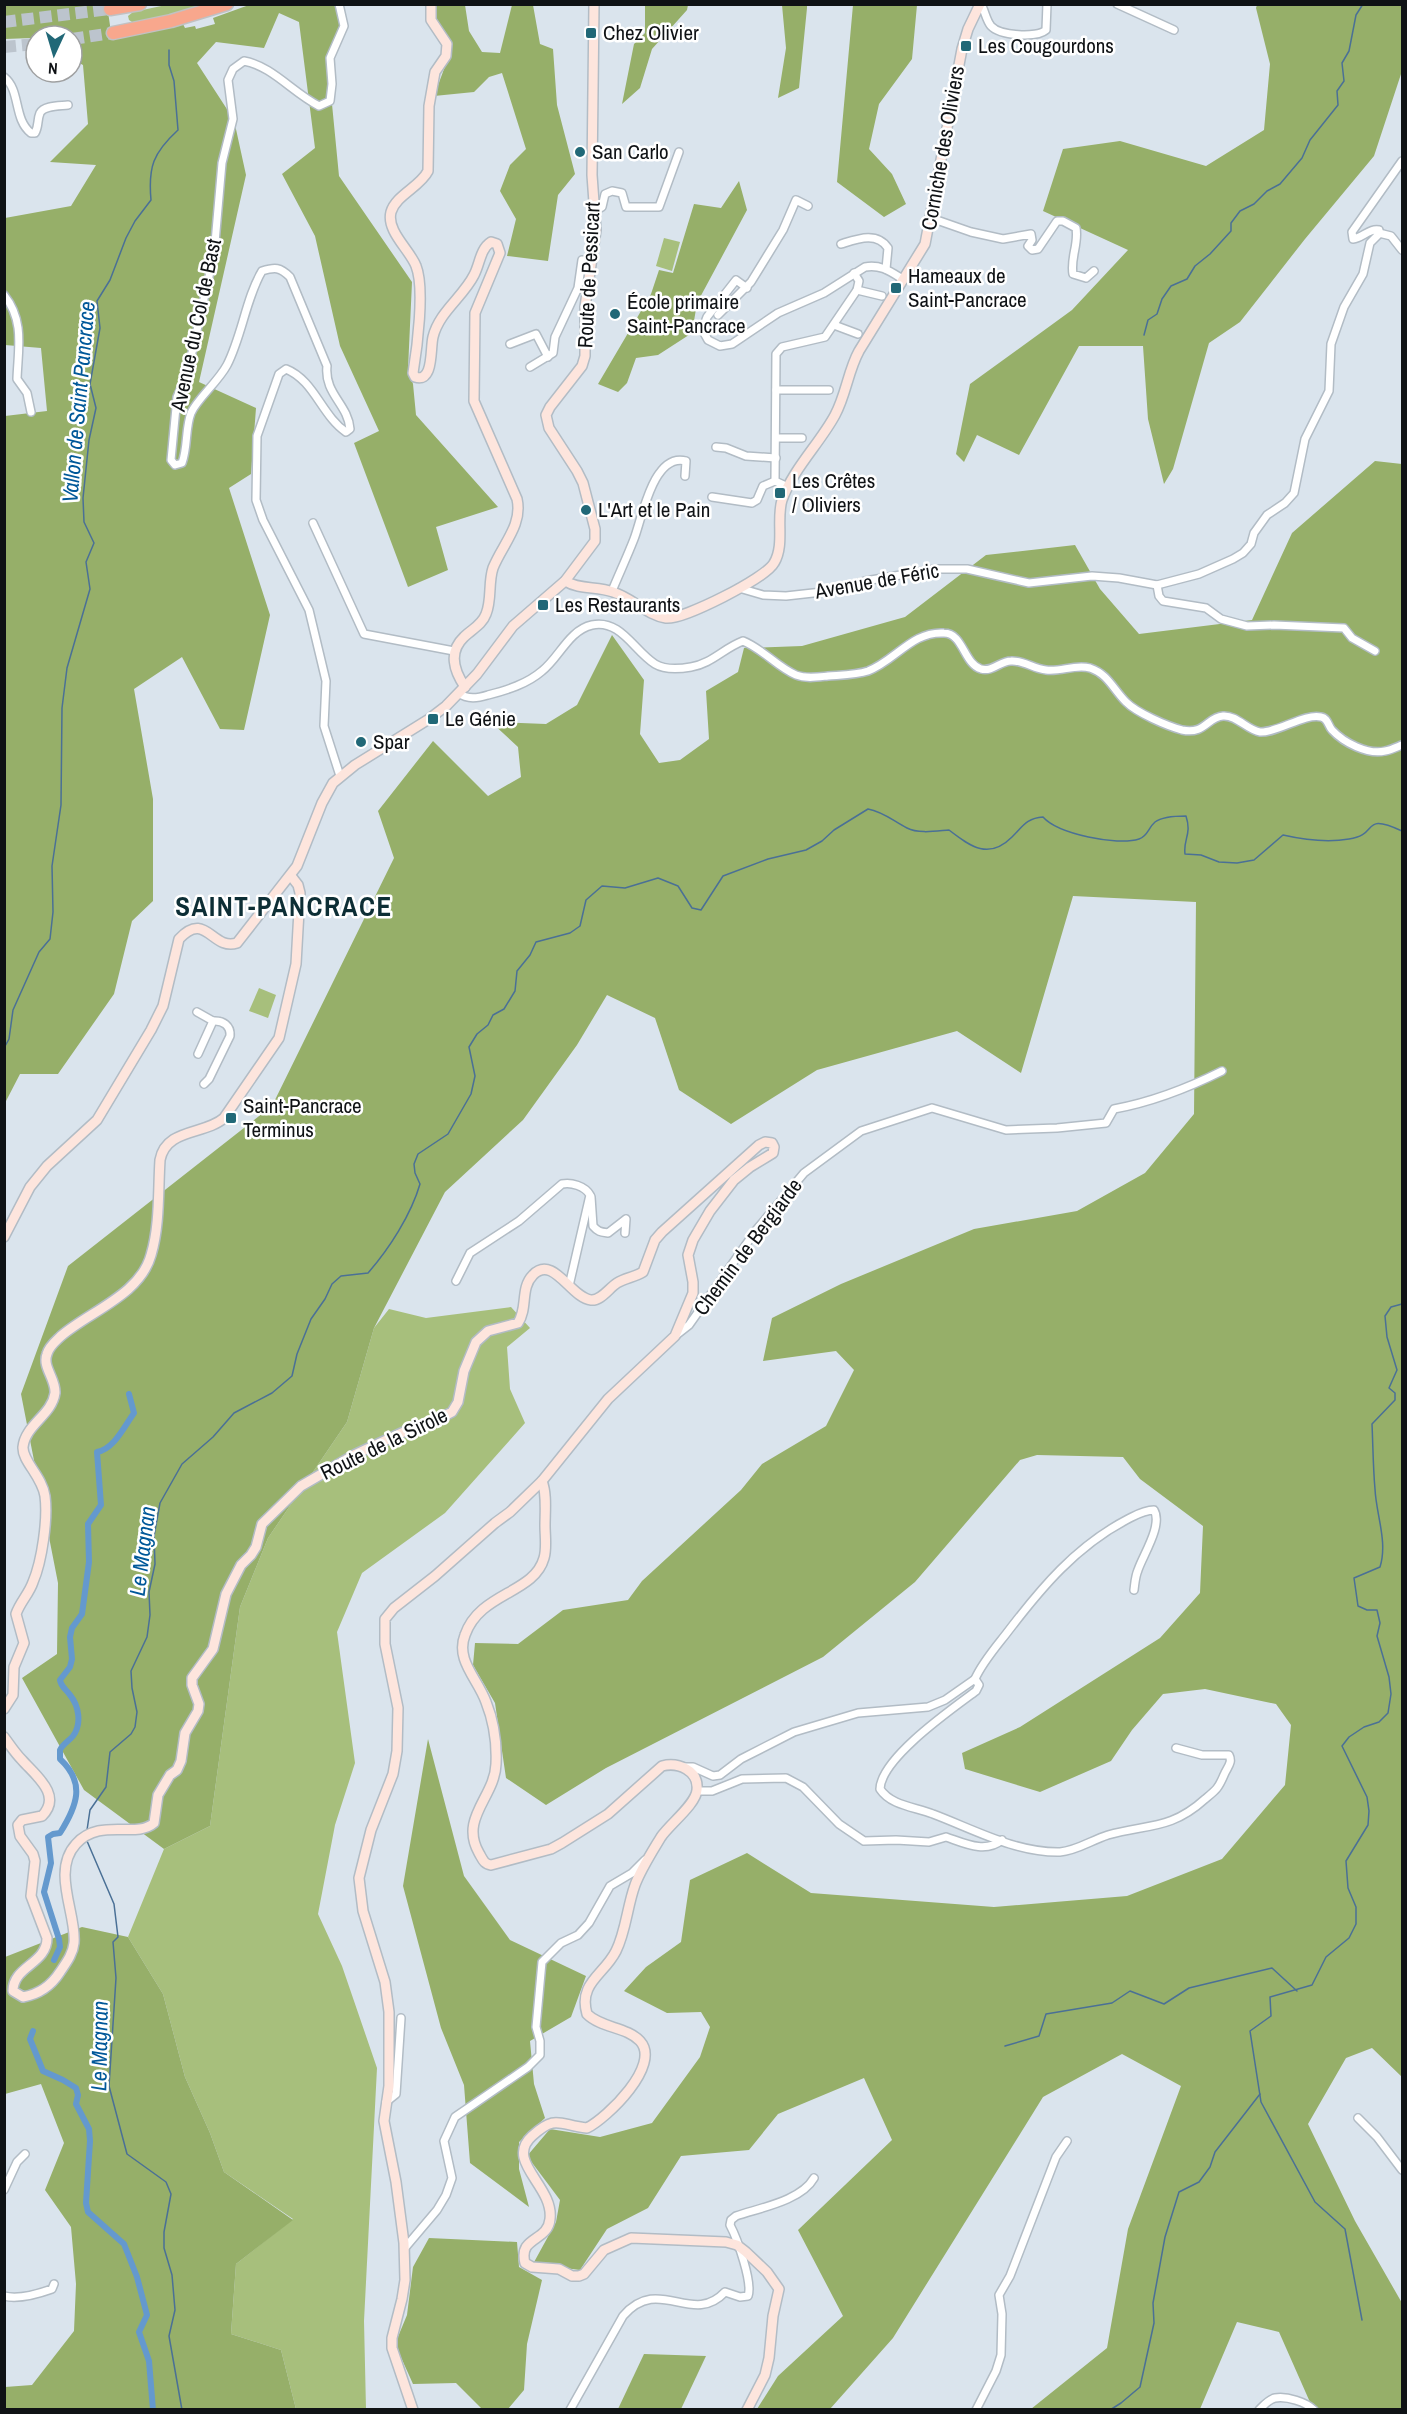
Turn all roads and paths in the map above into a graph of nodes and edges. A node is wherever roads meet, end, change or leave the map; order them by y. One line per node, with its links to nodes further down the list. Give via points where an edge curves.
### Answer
1 (140, 4): 9 (highway)
2 (227, 4): 11 (highway)
3 (339, 4): 57 (street, Avenue du Col de Bast, via 344,26 330,58 330,101 319,106 257,63 244,61 233,69 228,80 233,119 222,163 219,219 188,375 177,397 171,460 175,465 182,463 191,413 226,367 256,281 262,271 275,267 284,271 290,276 327,366 330,391 349,419 351,429 346,432 339,428 295,372 286,369 279,374 256,436 256,500 309,610 326,681 324,726)
4 (430, 4): 53 (street, via 431,20 447,44 446,56 435,72 429,106 428,171 392,209 390,218 418,277 419,338 413,373 420,379 429,372 433,335 441,319 473,278 486,245 497,244 500,253 475,313 474,401 519,510 494,567 487,613)
5 (594, 4): 17 (street, Route de Pessicart)
6 (980, 4): 7 (street, via 995,30 1024,34 1046,30); 18 (street, Corniche des Oliviers, via 962,49)
7 (1047, 4)
8 (1117, 4): 10 (street)
9 (110, 9)
10 (1174, 30)
11 (112, 33)
12 (4, 78): 13 (street, via 11,82 20,121 31,133 35,133 43,109)
13 (68, 105)
14 (679, 152): 17 (street, via 659,207 626,207 622,193 612,191 605,194 602,207)
15 (1402, 161): 19 (street, via 1351,236 1356,239 1376,229)
16 (808, 206): 27 (street, via 796,200 783,230)
17 (595, 211): 49 (street, Route de Pessicart, via 585,307 585,356 582,366 546,415 549,428 578,471 595,529 591,548)
18 (932, 218): 24 (street, via 1003,239 1030,234 1028,246 1032,250 1038,249 1057,221 1063,221 1076,228 1073,274 1086,278); 26 (street, Corniche des Oliviers, via 922,251)
19 (1379, 233): 21 (street, via 1391,236); 50 (street, Avenue de Féric, via 1370,243 1363,274 1334,334 1329,391 1305,440 1294,493 1267,515 1243,553 1199,574)
20 (841, 244): 23 (street, via 868,237 881,240 888,248)
21 (1402, 250)
22 (582, 260): 35 (street, via 578,288)
23 (886, 269): 25 (street, via 872,266); 26 (street)
24 (1094, 271)
25 (854, 273): 27 (street, via 824,293 778,313 732,344 720,346 708,340 703,331 707,318 736,280); 28 (street, via 859,281)
26 (904, 280): 46 (street, Corniche des Oliviers, via 850,368 835,414)
27 (747, 288): 31 (street)
28 (858, 290): 30 (street); 32 (street)
29 (4, 295): 39 (street, via 11,303 21,337 17,379 27,393)
30 (882, 296)
31 (718, 315)
32 (834, 325): 33 (street); 37 (street, via 821,339 778,350)
33 (858, 334)
34 (510, 344): 35 (street, via 536,334)
35 (548, 357): 36 (street)
36 (530, 367)
37 (776, 390): 38 (street); 40 (street)
38 (829, 390)
39 (31, 412)
40 (776, 438): 41 (street); 43 (street)
41 (802, 438)
42 (716, 447): 43 (street, via 746,456)
43 (776, 458): 45 (street)
44 (685, 476): 52 (street, via 686,461 678,459 654,482)
45 (775, 481): 46 (street); 47 (street, via 763,486 752,503)
46 (788, 487): 51 (street, Corniche des Oliviers, via 780,508 774,563 766,573)
47 (712, 497)
48 (313, 523): 53 (street, via 363,634)
49 (565, 581): 52 (street, Corniche des Oliviers); 55 (street, Route de Pessicart, via 513,626)
50 (1157, 585): 51 (street, Avenue de Féric, via 1092,576 1029,583 967,569 936,569 831,591 786,596); 54 (street, via 1162,601 1206,608 1221,619 1247,626 1344,627 1352,638)
51 (739, 588): 52 (street, Corniche des Oliviers, via 670,618)
52 (612, 591)
53 (454, 651): 55 (street, via 455,673)
54 (1375, 651)
55 (462, 690): 56 (street, via 465,697 475,698 527,682 544,670 576,633 591,625 608,625 655,664 672,669 714,659 743,641 797,676 810,678 867,671 887,661 904,645 945,632 954,637 979,669 988,670 1011,661 1044,670 1078,666 1093,669 1104,675 1133,708 1186,731 1204,728 1223,716 1261,732 1319,716 1342,739 1366,750); 57 (street, Route de Pessicart, via 429,719)
56 (1402, 746)
57 (340, 776): 58 (street, via 327,793)
58 (291, 876): 66 (street, via 234,944 223,943 200,928 179,939 163,1006 151,1030 97,1120 30,1187); 73 (street, via 300,892 296,964 277,1041 224,1118 166,1145 161,1156 151,1257 141,1276 124,1293 68,1331 46,1355 54,1395 51,1405 28,1433 23,1449 44,1492 43,1532 34,1580 17,1612 24,1643 14,1667 13,1695)
59 (197, 1012): 60 (street)
60 (213, 1021): 61 (street); 63 (street, via 224,1023 230,1036)
61 (198, 1054)
62 (1222, 1071): 69 (street, Chemin de Bergiarde, via 1180,1091 1114,1109 1106,1123 1006,1130 932,1108 861,1131 804,1173 757,1229 689,1325)
63 (204, 1084)
64 (590, 1195): 65 (street, via 596,1230 608,1233 626,1219); 67 (street, via 572,1183 562,1184 519,1221 470,1253); 68 (street)
65 (625, 1233)
66 (4, 1237)
67 (456, 1281)
68 (569, 1286): 69 (street, Route de la Sirole, via 591,1300 597,1299 622,1280 643,1272 655,1240 759,1145 770,1142 773,1153 734,1180 693,1240 688,1256 693,1293); 74 (street, Route de la Sirole, via 554,1272 537,1272 528,1281 525,1308 518,1323 488,1331 476,1342 452,1412 356,1454 301,1486 262,1524 251,1555 241,1565 226,1594 216,1643 192,1678 198,1711 185,1733 177,1770 164,1782 158,1795 154,1823 142,1828 102,1829 76,1844 66,1875 74,1946 52,1983 30,1995 17,1995 13,1989 20,1971 40,1957 47,1944 31,1896 35,1861 18,1825 22,1820 42,1816 49,1798 47,1787)
69 (675, 1336): 70 (street, Route de la Sirole, via 608,1399)
70 (542, 1480): 76 (street, via 543,1560 526,1583 486,1605 463,1639 463,1658 485,1699 496,1743 495,1775 477,1813 475,1846 484,1862 491,1865 551,1849 608,1814 662,1766); 81 (street, Route de la Sirole, via 510,1512 394,1608 384,1623 398,1708 397,1751 359,1878 363,1911 385,1982 389,2012)
71 (1134, 1590): 72 (street, via 1136,1574 1157,1521 1154,1510 1146,1510 1113,1527 1071,1558 1029,1602)
72 (975, 1679): 76 (street, via 945,1700 927,1707 858,1713 794,1732 720,1775); 78 (street, via 979,1682 976,1691 909,1744 882,1779 880,1789 897,1802)
73 (4, 1709)
74 (4, 1737)
75 (1176, 1748): 78 (street, via 1203,1755 1226,1753 1231,1757 1220,1786 1177,1820 1108,1835 1060,1852)
76 (684, 1767): 77 (street, via 693,1774)
77 (697, 1791): 78 (street, via 712,1791 742,1779 786,1778 803,1787 838,1824 864,1841 929,1842 946,1837 978,1847); 79 (street, via 668,1827)
78 (1002, 1840)
79 (650, 1858): 88 (street, via 635,1884 617,1950 589,1984 585,2008 591,2018 634,2036 645,2049 646,2059 632,2087 597,2123 587,2128 549,2122 527,2140 523,2158 546,2194 550,2221 545,2232 525,2246 525,2263 579,2276 604,2250 631,2238); 89 (street, via 610,1886 589,1923 542,1962 536,2027 540,2055 455,2117 444,2141 452,2178 446,2195)
80 (401, 2018): 81 (street, via 396,2094)
81 (386, 2102): 89 (street, via 384,2121)
82 (1358, 2118): 85 (street)
83 (1067, 2141): 95 (street, via 1056,2157 999,2295 1001,2355)
84 (25, 2154): 87 (street)
85 (1402, 2170)
86 (814, 2178): 88 (street, via 798,2194 732,2218 730,2225)
87 (4, 2190)
88 (737, 2245): 93 (street, via 748,2296 740,2298 725,2292 718,2300 698,2305 657,2298 633,2306 617,2326); 94 (street, via 767,2272 779,2289 772,2316 770,2358)
89 (404, 2248): 92 (street, via 405,2280 392,2348)
90 (54, 2284): 91 (street, via 44,2292)
91 (4, 2296)
92 (413, 2409)
93 (570, 2409)
94 (747, 2409)
95 (976, 2409)
96 (1259, 2409): 97 (street, via 1278,2397)
97 (1314, 2409)

